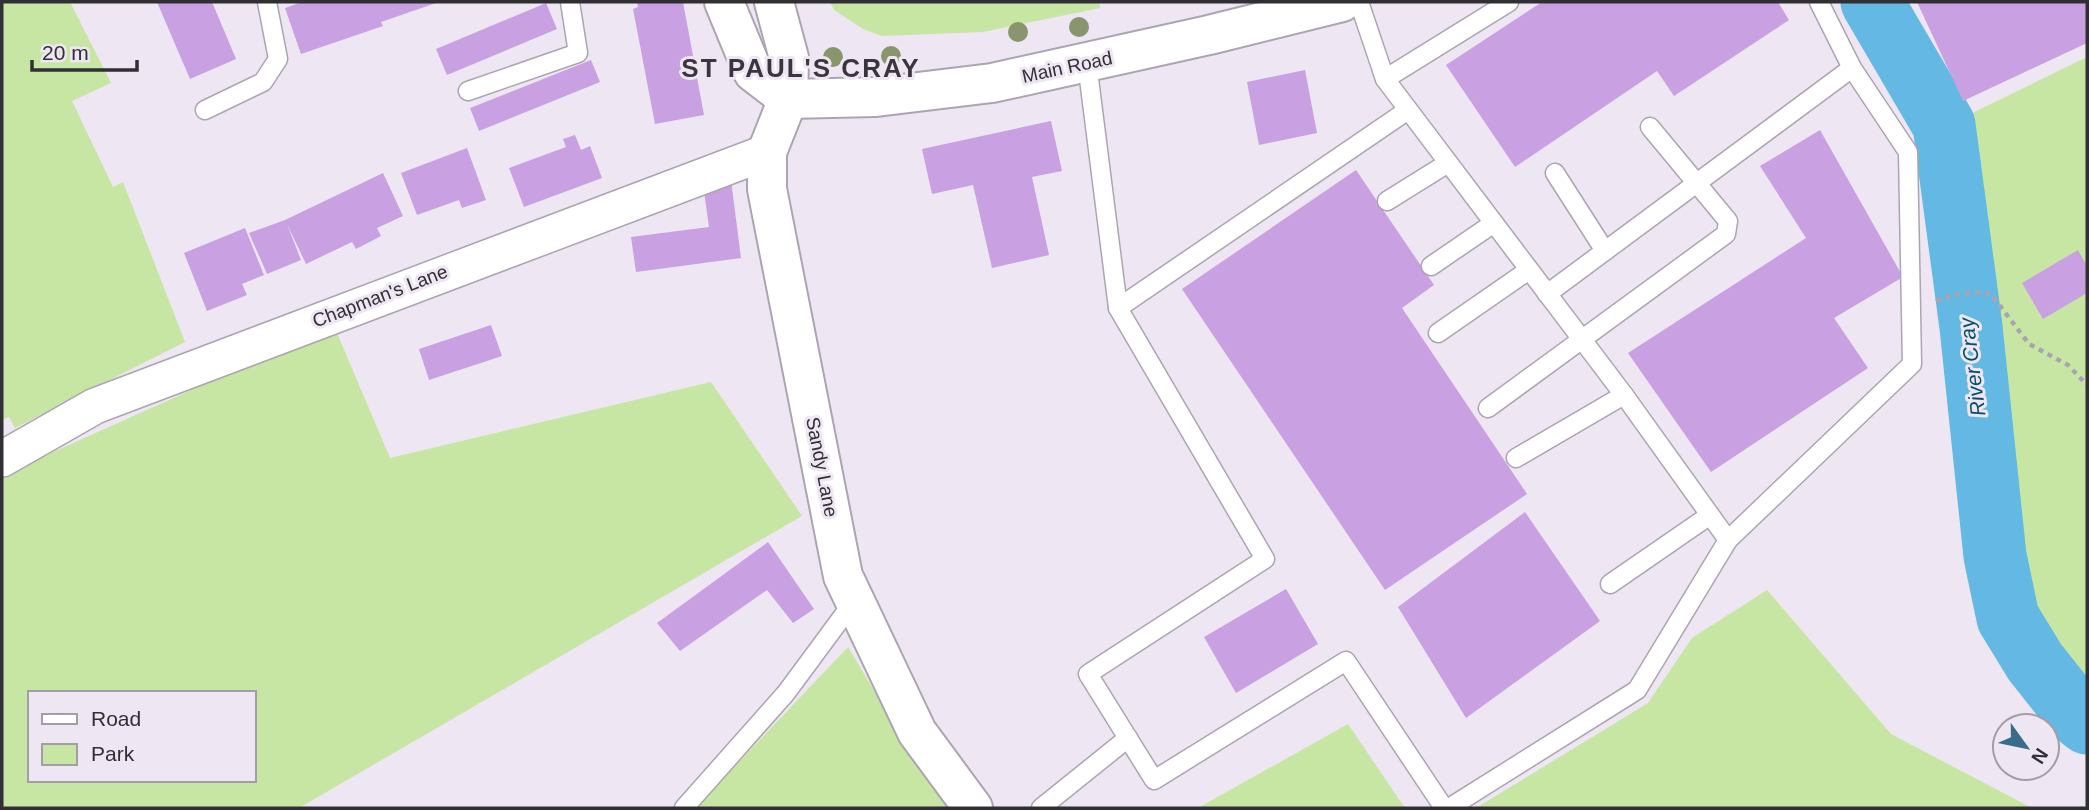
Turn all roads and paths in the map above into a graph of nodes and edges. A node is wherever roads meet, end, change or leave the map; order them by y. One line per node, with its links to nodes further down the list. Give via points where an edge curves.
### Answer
1 (267, 2): 14 (lane, via 278,59 263,82)
2 (570, 2): 12 (lane, via 578,53)
3 (724, 2): 13 (street, via 753,72)
4 (774, 2): 13 (street, via 789,58)
5 (1342, 2): 9 (street, Main Road)
6 (1359, 2): 11 (lane)
7 (1509, 2): 11 (lane)
8 (1819, 2): 10 (lane)
9 (1087, 63): 13 (street, Main Road, via 992,83 876,97); 28 (lane)
10 (1852, 68): 20 (lane); 37 (lane, via 1908,152 1912,364)
11 (1385, 79): 15 (lane)
12 (468, 90)
13 (788, 99): 17 (street, Sandy Lane)
14 (205, 110)
15 (1408, 110): 18 (lane); 28 (lane)
16 (1650, 127): 20 (lane)
17 (767, 152): 35 (street, Chapman's Lane, via 95,406); 39 (street, Sandy Lane, via 767,189 843,576)
18 (1448, 163): 21 (lane); 22 (lane)
19 (1555, 173): 23 (lane)
20 (1698, 182): 23 (lane); 30 (lane, via 1728,221 1726,234)
21 (1387, 201)
22 (1494, 223): 24 (lane); 25 (lane)
23 (1605, 251): 26 (lane)
24 (1431, 266)
25 (1529, 270): 26 (lane); 29 (lane)
26 (1547, 294): 30 (lane)
27 (1945, 297): 31 (path, via 1991,294 2029,345 2068,365)
28 (1118, 308): 40 (lane, via 1265,559 1088,674)
29 (1438, 333)
30 (1582, 340): 32 (lane); 33 (lane)
31 (2087, 385)
32 (1624, 395): 34 (lane); 36 (lane)
33 (1488, 408)
34 (1516, 458)
35 (2, 459)
36 (1710, 515): 37 (lane); 38 (lane)
37 (1728, 540): 44 (lane, via 1636,690)
38 (1610, 584)
39 (854, 601): 41 (lane, via 786,693); 42 (street, Sandy Lane, via 917,732)
40 (1128, 738): 43 (lane); 44 (lane, via 1154,780 1346,661)
41 (684, 808)
42 (972, 808)
43 (1041, 808)
44 (1447, 808)

